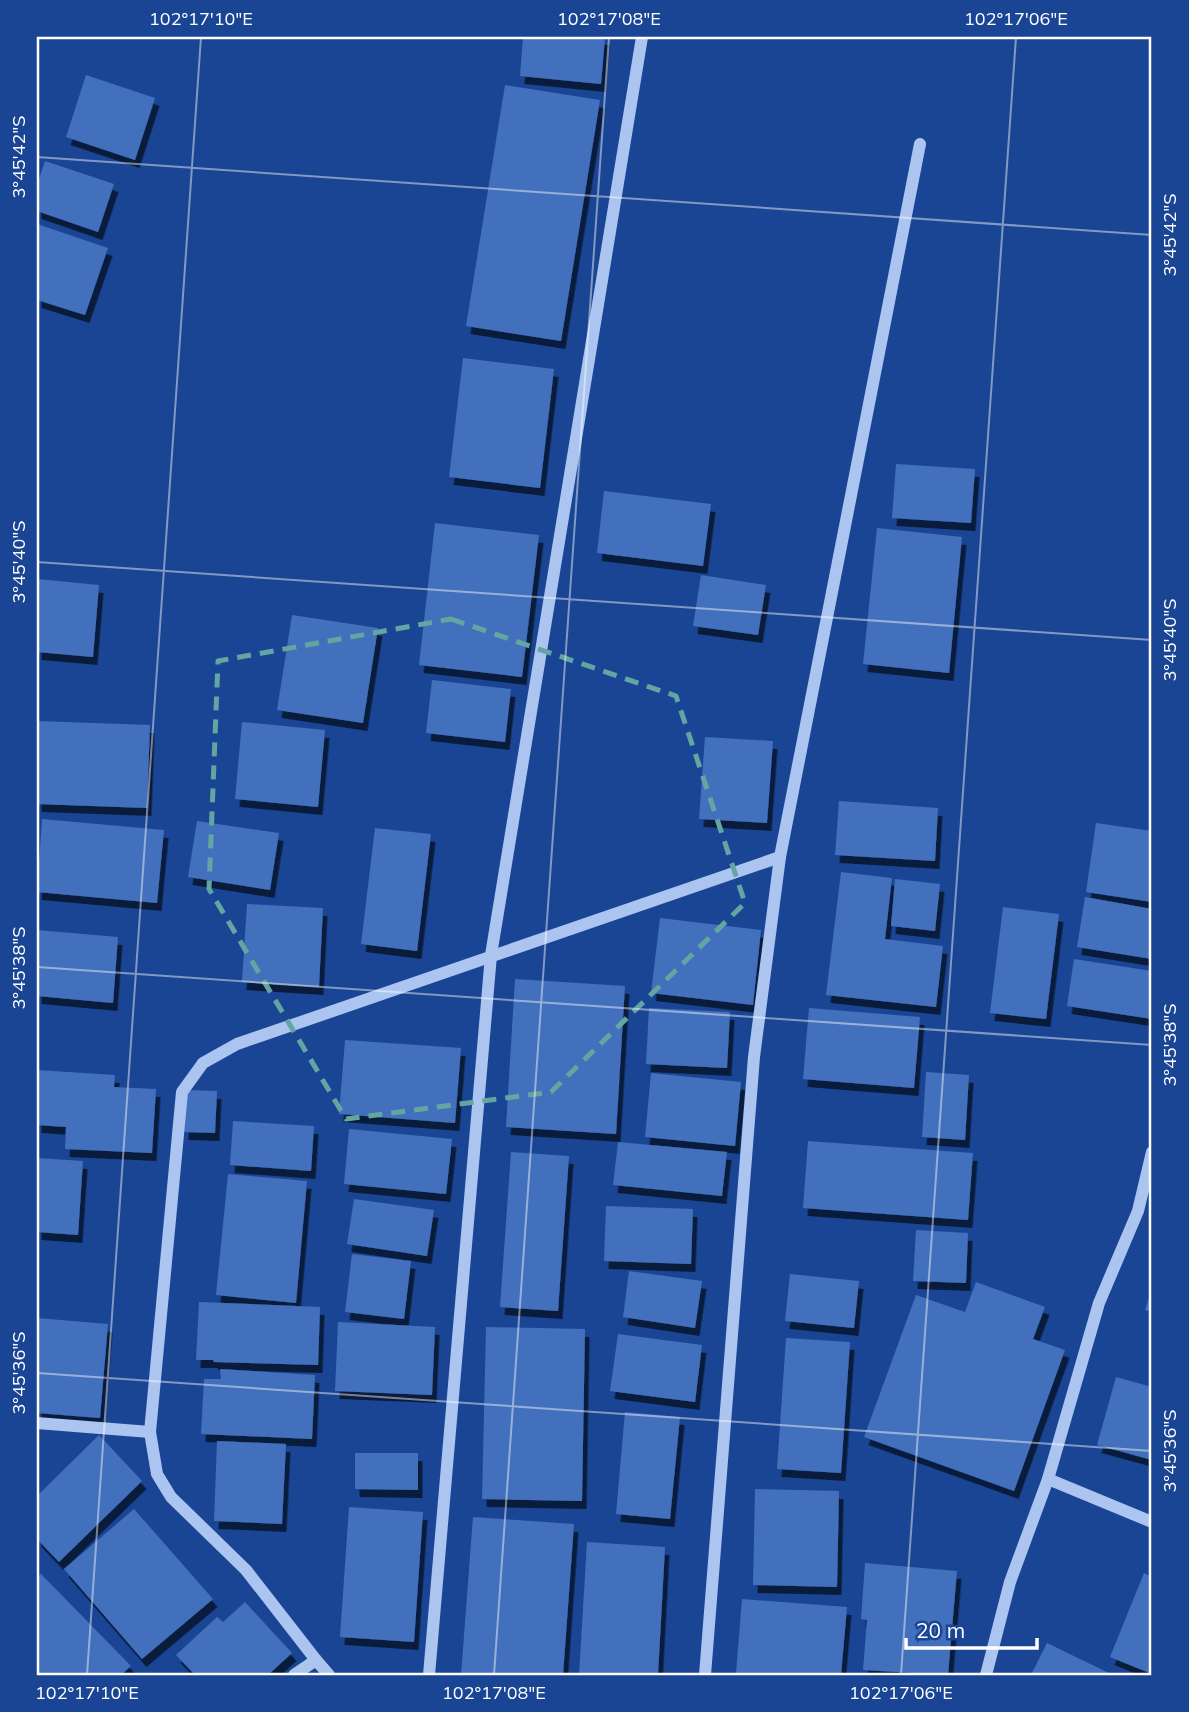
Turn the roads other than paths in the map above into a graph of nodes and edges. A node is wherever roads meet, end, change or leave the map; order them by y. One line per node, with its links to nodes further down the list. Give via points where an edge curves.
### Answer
1 (642, 37): 4 (street)
2 (920, 144): 3 (street)
3 (780, 857): 4 (street); 16 (street, via 754,1057)
4 (491, 955): 9 (street, via 237,1044 203,1063 182,1092); 15 (street)
5 (1152, 1152): 6 (street)
6 (1138, 1211): 7 (street); 10 (street, via 1099,1303)
7 (1152, 1216)
8 (37, 1423): 9 (street)
9 (150, 1432): 12 (street, via 158,1474 171,1497 246,1570)
10 (1048, 1479): 11 (street); 17 (street, via 1010,1582)
11 (1152, 1522)
12 (316, 1660): 13 (street); 14 (street)
13 (294, 1675)
14 (329, 1675)
15 (429, 1675)
16 (705, 1675)
17 (986, 1675)

